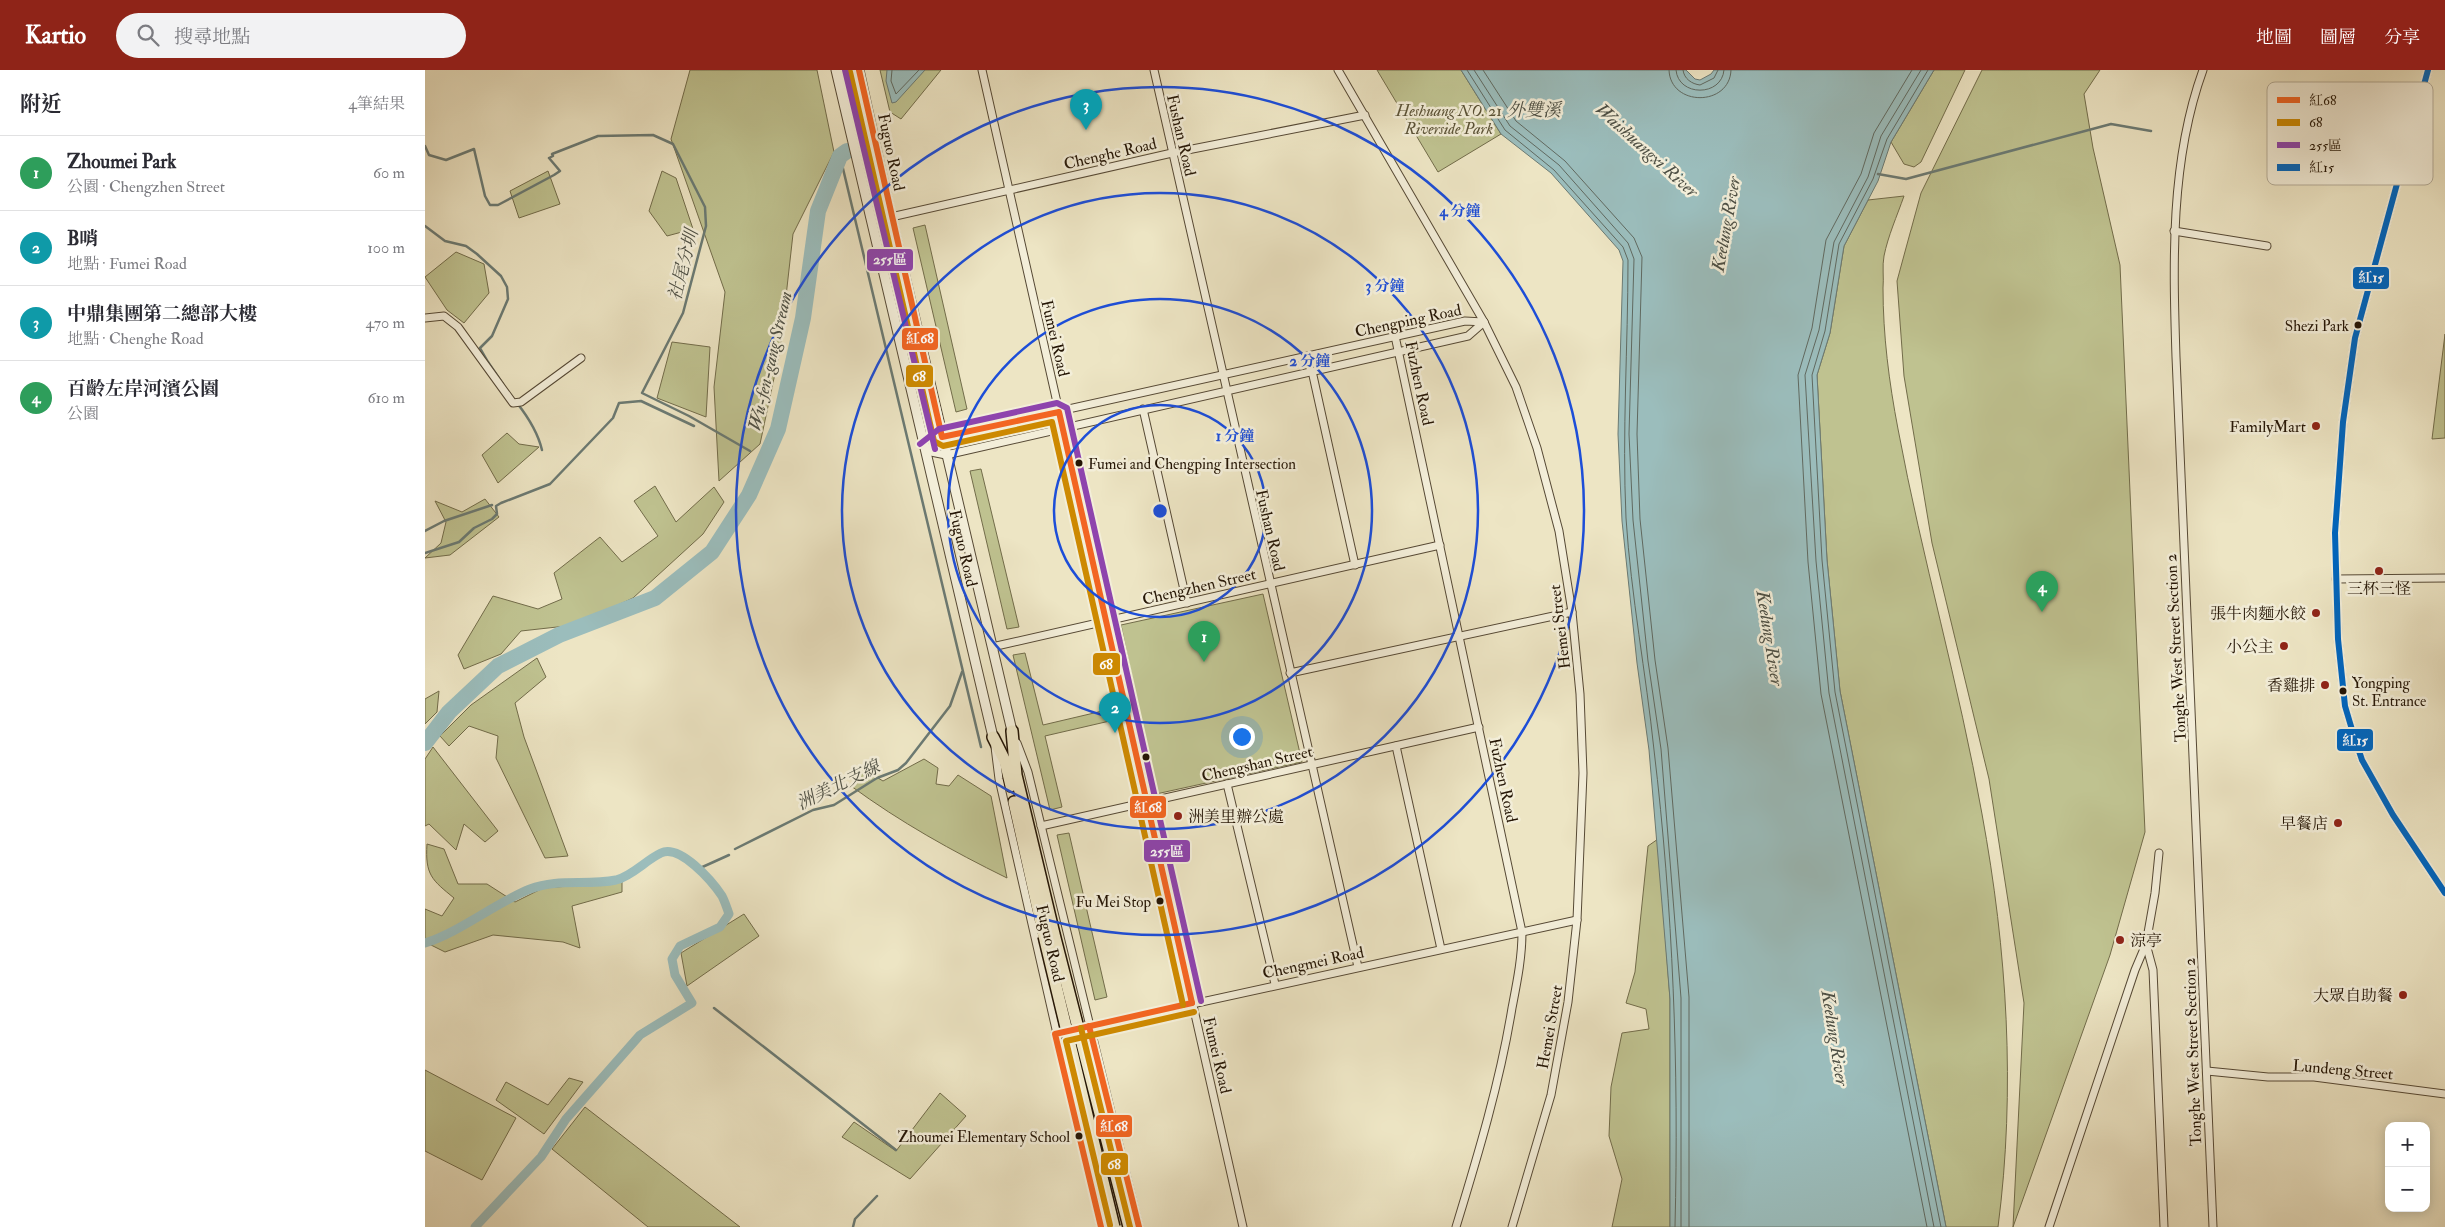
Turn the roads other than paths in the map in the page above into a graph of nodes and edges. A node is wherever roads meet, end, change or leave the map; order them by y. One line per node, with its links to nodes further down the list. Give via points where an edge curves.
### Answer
1 (836, 70): 26 (street, Fuguo Road)
2 (859, 70): 11 (street, Fuguo Road)
3 (982, 70): 10 (street, Fumei Road)
4 (1153, 70): 8 (street, Fushan Road)
5 (1338, 70): 7 (street, Hemei Street)
6 (2203, 70): 12 (street, Tonghe West Street Section 2, via 2182,158)
7 (1365, 115): 8 (street, Chenghe Road); 15 (street, Hemei Street)
8 (1172, 153): 10 (street, Chenghe Road); 20 (street, Fushan Road)
9 (2396, 185): 31 (street, via 2355,338 2336,505)
10 (1009, 190): 11 (street, Chenghe Road); 23 (street, Fumei Road)
11 (891, 217): 25 (street, Fuguo Road)
12 (2174, 231): 13 (street); 59 (street, Tonghe West Street Section 2, via 2176,357)
13 (2267, 246)
14 (425, 318): 18 (street, via 444,316 458,327 513,402 521,402)
15 (1484, 322): 16 (street, Chengping Road, via 1465,321); 17 (street, Chengping Road, via 1468,336); 34 (street, Hemei Street, via 1516,387 1537,448 1559,531)
16 (1395, 336): 17 (street, Fuzhen Road); 20 (street, Chengping Road)
17 (1399, 352): 19 (street, Chengping Road); 28 (street, Fuzhen Road)
18 (581, 358)
19 (1312, 371): 21 (street, Chengping Road); 29 (street)
20 (1222, 375): 21 (street, Fushan Road); 23 (street, Chengping Road)
21 (1225, 391): 22 (street, Chengping Road); 32 (street, Fushan Road)
22 (1143, 409): 24 (street, Chengping Road); 33 (street)
23 (1059, 412): 24 (street, Fumei Road); 25 (street, Chengping Road)
24 (1063, 428): 27 (street, Chengping Road); 35 (street, Fumei Road)
25 (942, 438): 26 (street, Chengping Road); 27 (street, Fuguo Road)
26 (926, 452): 27 (street, Chengping Road); 41 (street, Fuguo Road)
27 (946, 455): 37 (street, Fuguo Road)
28 (1440, 545): 29 (street, Chengzhen Street); 36 (street, Fuzhen Road)
29 (1355, 565): 32 (street, Chengzhen Street)
30 (2445, 578): 31 (street)
31 (2336, 580): 48 (street, via 2345,706 2362,760 2393,815)
32 (1270, 584): 33 (street, Chengzhen Street); 38 (street, Fushan Road)
33 (1187, 603): 35 (street, Chengzhen Street)
34 (1572, 612): 36 (street); 49 (street, Hemei Street, via 1583,773)
35 (1105, 622): 37 (street, Chengzhen Street); 45 (street, Fumei Road)
36 (1459, 636): 38 (street); 39 (street, Fuzhen Road)
37 (992, 647): 40 (street, Fuguo Road)
38 (1290, 672): 43 (street, Fushan Road)
39 (1479, 727): 42 (street, Chengshan Street); 50 (street, Fuzhen Road)
40 (1013, 731): 46 (street, Fuguo Road, via 1028,772); 51 (highway, via 1016,775)
41 (993, 737): 51 (highway, via 1005,761); 58 (street, Fuguo Road, via 999,779)
42 (1396, 746): 43 (street, Chengshan Street); 53 (street)
43 (1311, 765): 44 (street, Chengshan Street); 54 (street, Fushan Road)
44 (1227, 784): 45 (street, Chengshan Street); 55 (street)
45 (1146, 802): 46 (street, Chengshan Street); 56 (street, Fumei Road)
46 (1041, 826): 57 (street, Fuguo Road)
47 (2159, 853): 52 (street)
48 (2445, 893)
49 (1577, 920): 50 (street, Chengmei Road); 67 (street, Hemei Street, via 1568,1002 1551,1095)
50 (1522, 932): 53 (street, Chengmei Road); 66 (street, Fuzhen Road, via 1522,953 1506,1044)
51 (1049, 935): 62 (highway, bridge); 63 (highway, bridge)
52 (2145, 944): 68 (street); 69 (street, via 2153,970)
53 (1441, 949): 54 (street, Chengmei Road)
54 (1358, 967): 55 (street, Chengmei Road)
55 (1275, 984): 56 (street, Chengmei Road)
56 (1192, 1003): 57 (street, Chengmei Road); 65 (street, Fumei Road)
57 (1089, 1026): 58 (street, Chengmei Road); 64 (street, Fuguo Road)
58 (1055, 1034): 61 (street, Fuguo Road)
59 (2207, 1071): 60 (street, Lundeng Street, via 2268,1077 2314,1077); 70 (street, Tonghe West Street Section 2)
60 (2445, 1094)
61 (1101, 1227)
62 (1114, 1227)
63 (1129, 1227)
64 (1139, 1227)
65 (1243, 1227)
66 (1456, 1227)
67 (1512, 1227)
68 (2049, 1227)
69 (2164, 1227)
70 (2213, 1227)

